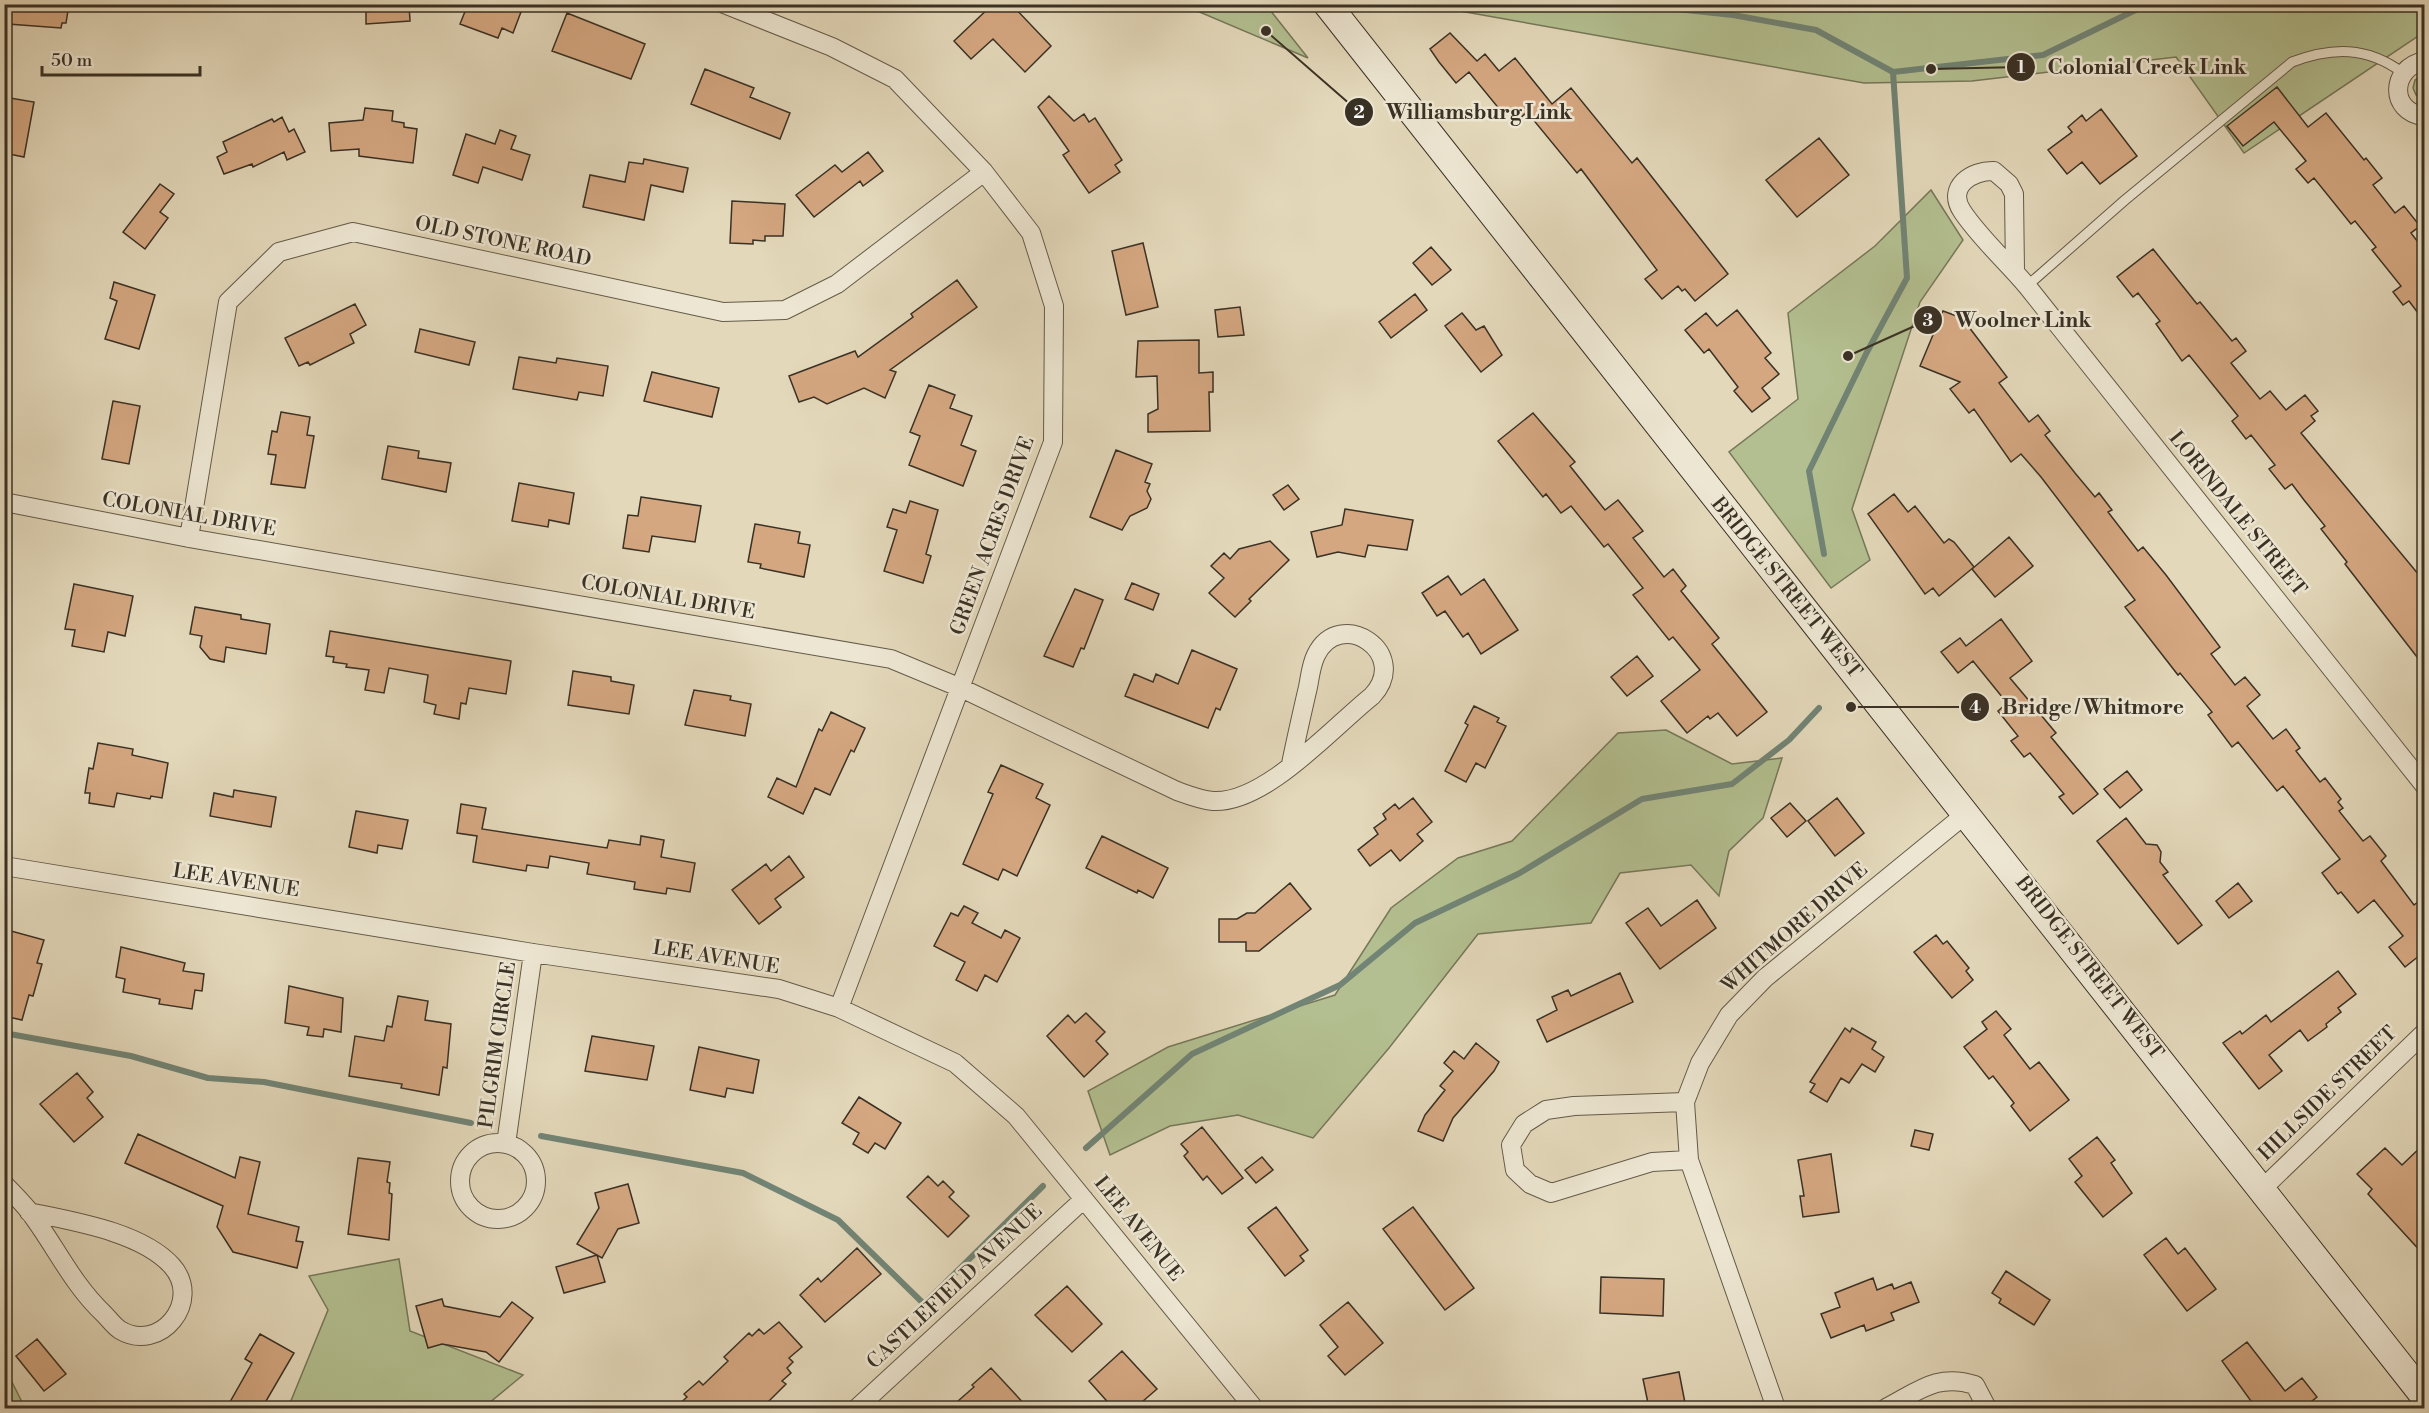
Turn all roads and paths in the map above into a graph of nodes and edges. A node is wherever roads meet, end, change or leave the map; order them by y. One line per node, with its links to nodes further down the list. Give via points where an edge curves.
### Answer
1 (724, 4): 6 (street, GREEN ACRES DRIVE, via 832,47 895,79)
2 (1327, 4): 14 (main road, BRIDGE STREET WEST)
3 (2424, 61): 4 (street)
4 (2403, 73): 5 (street, via 2398,90 2400,99 2411,112); 8 (lane, via 2378,57 2360,52 2320,52 2292,62)
5 (2424, 116)
6 (984, 172): 10 (street, OLD STONE ROAD, via 837,284 785,310 723,312 353,232 279,252 228,302); 11 (street, GREEN ACRES DRIVE, via 1031,233 1054,306 1053,442)
7 (2015, 271): 7 (street, LORINDALE STREET, via 2014,194 2010,184 1994,171 1973,173 1963,180 1959,190 1961,210); 8 (street, LORINDALE STREET)
8 (2027, 286): 13 (street, LORINDALE STREET)
9 (4, 502): 10 (street, COLONIAL DRIVE)
10 (189, 538): 11 (street, COLONIAL DRIVE, via 891,659)
11 (960, 688): 12 (street, COLONIAL DRIVE, via 1196,797 1213,801 1248,793); 17 (street, GREEN ACRES DRIVE)
12 (1291, 764): 12 (street, COLONIAL DRIVE, via 1377,691 1383,678 1383,659 1366,639 1353,634 1334,637 1317,653)
13 (2424, 785)
14 (1967, 813): 19 (street, WHITMORE DRIVE, via 1765,978 1729,1015 1700,1063); 23 (main road, BRIDGE STREET WEST)
15 (4, 866): 16 (street, LEE AVENUE)
16 (533, 953): 17 (street, LEE AVENUE, via 779,989); 20 (street, PILGRIM CIRCLE)
17 (839, 1008): 24 (street, LEE AVENUE, via 955,1063 1016,1116)
18 (2424, 1033): 23 (street, HILLSIDE STREET)
19 (1685, 1102): 21 (street, WHITMORE DRIVE); 21 (street, via 1546,1110 1524,1124 1511,1145 1515,1170 1530,1184 1551,1193 1652,1162)
20 (506, 1144): 20 (street, PILGRIM CIRCLE, via 480,1147 463,1166 460,1179 466,1201 474,1211 491,1218 521,1211 535,1189 529,1158)
21 (1689, 1160): 29 (street, WHITMORE DRIVE)
22 (4, 1184): 25 (street)
23 (2263, 1188): 26 (main road, BRIDGE STREET WEST)
24 (1084, 1199): 27 (street, CASTLEFIELD AVENUE); 28 (street, LEE AVENUE)
25 (29, 1212): 25 (street, via 92,1303 121,1330 148,1335 167,1327 177,1317 183,1299 182,1286 177,1273 162,1258 105,1229)
26 (2424, 1396)
27 (857, 1408)
28 (1254, 1408)
29 (1776, 1408)
30 (1886, 1408): 31 (street, via 1937,1382 1957,1380 1975,1385)
31 (1988, 1408)

